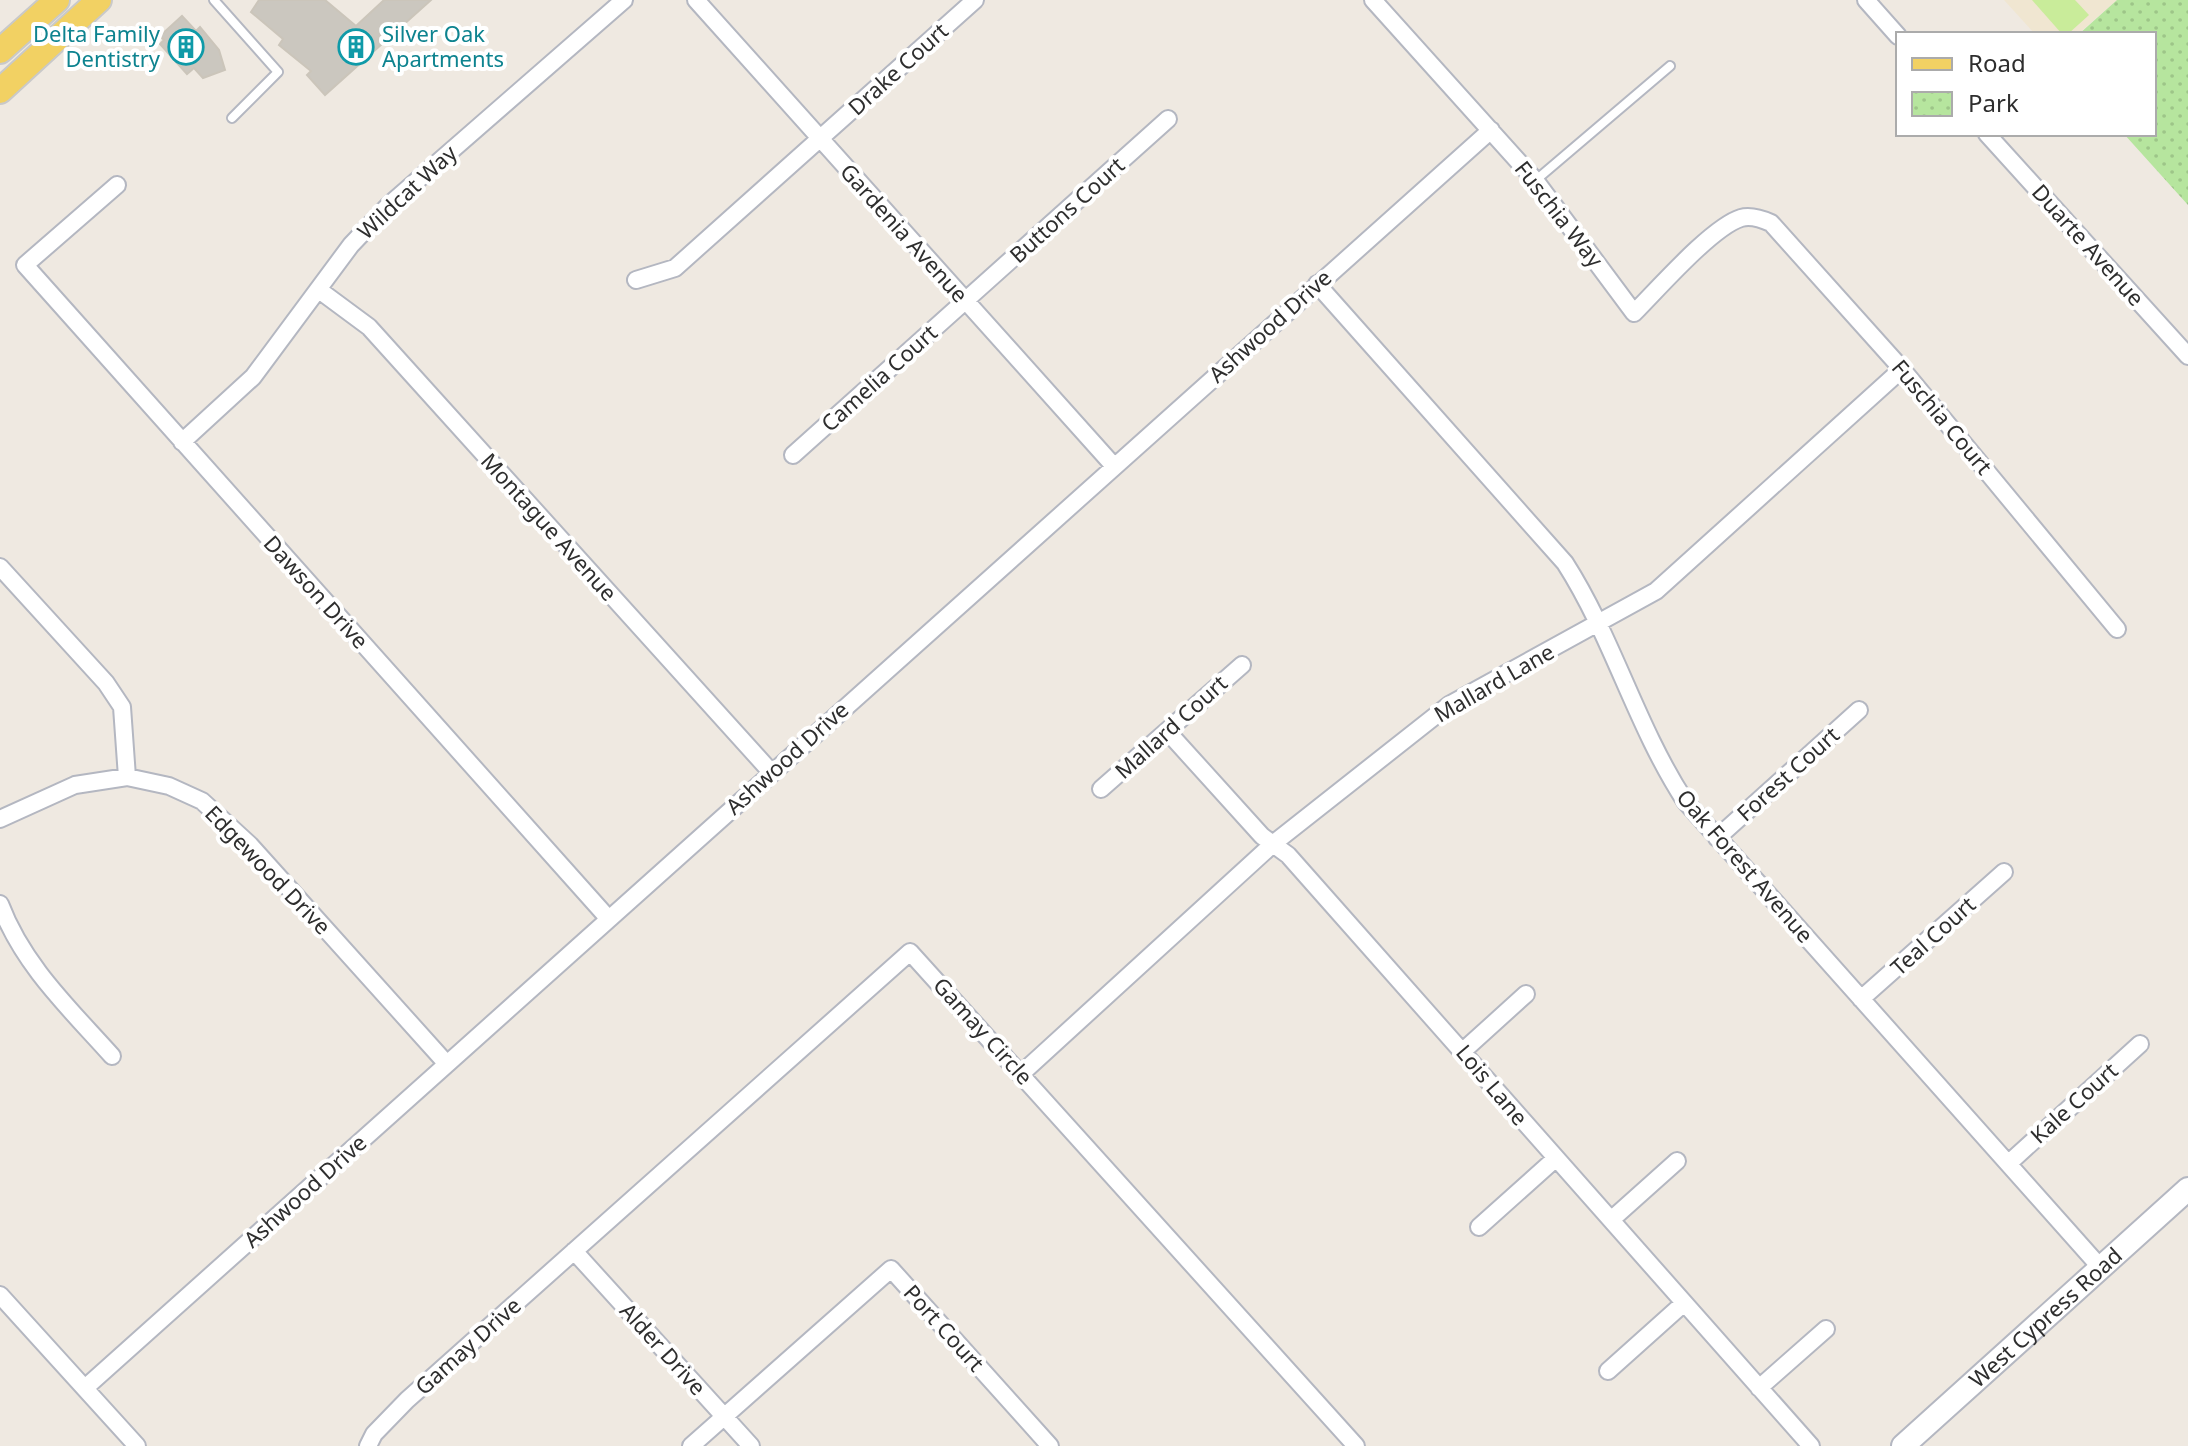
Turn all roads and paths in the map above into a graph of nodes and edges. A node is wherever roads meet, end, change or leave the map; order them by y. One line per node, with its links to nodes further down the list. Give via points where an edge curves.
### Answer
1 (57, 0): 10 (main road)
2 (99, 0): 12 (main road)
3 (214, 0): 13 (lane, via 278,72)
4 (624, 0): 23 (street, Wildcat Way, via 389,205)
5 (696, 0): 17 (street, Gardenia Avenue)
6 (975, 0): 17 (street, Drake Court)
7 (1373, 0): 15 (street, Fuschia Way)
8 (1866, 0): 9 (street)
9 (1896, 34)
10 (0, 51)
11 (1670, 66): 18 (lane)
12 (0, 91)
13 (232, 118)
14 (1168, 119): 24 (street, Buttons Court)
15 (1491, 130): 18 (street, Fuschia Way); 22 (street, Ashwood Drive)
16 (1989, 136): 25 (street, Duarte Avenue)
17 (820, 139): 21 (street, Drake Court, via 675,268); 24 (street, Gardenia Avenue)
18 (1535, 180): 20 (street, Fuschia Way, via 1634,313 1721,228)
19 (117, 185): 27 (street, Dawson Drive, via 25,265)
20 (1757, 217): 26 (street, Fuschia Court, via 1771,223)
21 (636, 280)
22 (1317, 284): 29 (street, Ashwood Drive); 31 (street, Oak Forest Avenue, via 1551,545)
23 (319, 290): 27 (street, Wildcat Way, via 253,377); 36 (street, Montague Avenue, via 369,327)
24 (965, 302): 28 (street, Camelia Court); 29 (street, Gardenia Avenue)
25 (2188, 356)
26 (1902, 369): 31 (street, Mallard Lane, via 1656,591); 32 (street, Fuschia Court)
27 (182, 442): 44 (street, Dawson Drive)
28 (793, 455)
29 (1113, 465): 36 (street, Ashwood Drive)
30 (0, 567): 37 (street, via 122,707)
31 (1599, 625): 40 (street, Oak Forest Avenue, via 1672,782); 41 (street, Mallard Lane, via 1449,705)
32 (2117, 629)
33 (1242, 665): 35 (street, Mallard Court)
34 (1859, 710): 40 (street, Forest Court)
35 (1167, 731): 38 (street, Mallard Court); 41 (street, Lois Lane)
36 (771, 772): 44 (street, Ashwood Drive)
37 (127, 777): 39 (street, Edgewood Drive, via 75,785); 50 (street, Edgewood Drive, via 169,786 202,801 250,845)
38 (1101, 789)
39 (0, 819)
40 (1717, 838): 46 (street, Oak Forest Avenue)
41 (1274, 843): 48 (street, Lois Lane); 51 (street, Mallard Lane)
42 (2004, 872): 46 (street, Teal Court)
43 (0, 904): 49 (street, via 35,970)
44 (608, 918): 50 (street, Ashwood Drive)
45 (1526, 994): 48 (street)
46 (1861, 999): 54 (street, Oak Forest Avenue)
47 (2140, 1044): 54 (street, Kale Court)
48 (1463, 1051): 52 (street, Lois Lane)
49 (112, 1056)
50 (446, 1063): 64 (street, Ashwood Drive)
51 (1022, 1073): 58 (street, Gamay Circle, via 910,952); 72 (street, Gamay Circle)
52 (1555, 1159): 56 (street, Lois Lane); 57 (street)
53 (1677, 1161): 56 (street)
54 (2009, 1163): 59 (street, Oak Forest Avenue)
55 (2188, 1189): 59 (street, West Cypress Road)
56 (1611, 1220): 61 (street, Lois Lane)
57 (1479, 1227)
58 (574, 1251): 66 (street, Alder Drive); 68 (street, Gamay Drive, via 407,1400)
59 (2101, 1268): 74 (street, West Cypress Road)
60 (0, 1295): 64 (street)
61 (1684, 1303): 63 (street); 65 (street, Lois Lane)
62 (1826, 1329): 65 (street)
63 (1608, 1371)
64 (85, 1388): 67 (street)
65 (1759, 1388): 73 (street, Lois Lane)
66 (725, 1417): 69 (street); 70 (street, Alder Drive); 71 (street, Port Court, via 891,1269)
67 (137, 1446)
68 (368, 1446)
69 (691, 1446)
70 (751, 1446)
71 (1050, 1446)
72 (1356, 1446)
73 (1811, 1446)
74 (1903, 1446)

